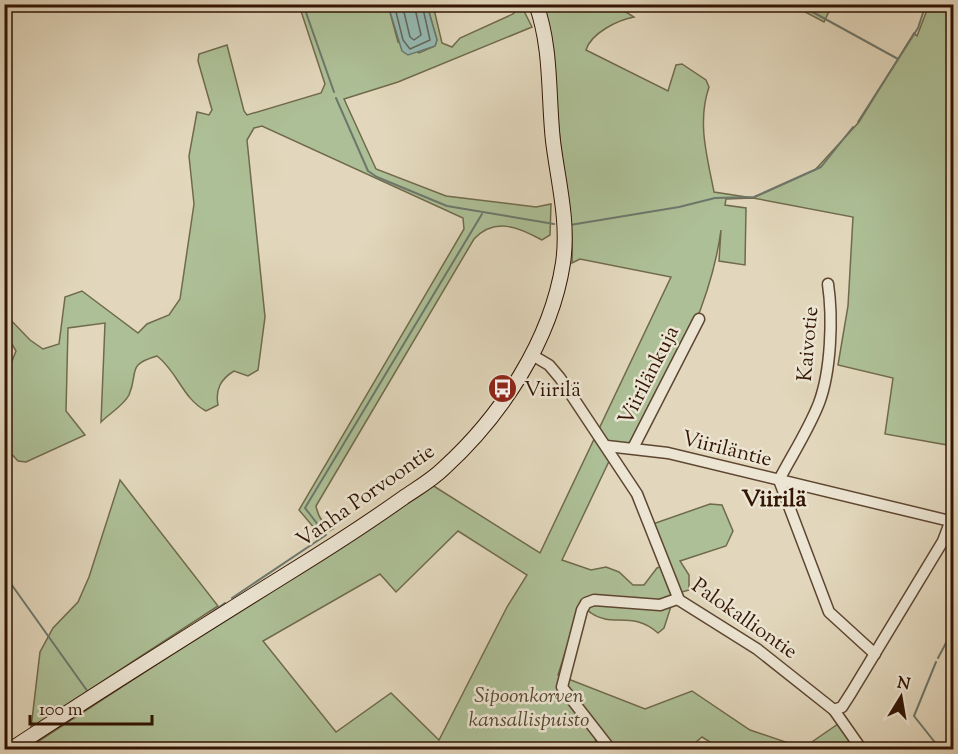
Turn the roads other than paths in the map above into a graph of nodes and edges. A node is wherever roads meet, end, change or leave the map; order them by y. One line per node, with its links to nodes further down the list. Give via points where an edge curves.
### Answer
1 (536, 4): 4 (street, Vanha Porvoontie, via 544,32 565,242 557,288)
2 (828, 284): 7 (street, Kaivotie, via 831,303 825,385)
3 (699, 319): 6 (street, Viirilänkuja)
4 (532, 355): 5 (street, via 549,365 560,378); 12 (street, Vanha Porvoontie, via 479,431 443,470)
5 (607, 446): 6 (street, Viiriläntie); 9 (street, Palokalliontie, via 640,500)
6 (633, 448): 7 (street, Viiriläntie)
7 (779, 480): 8 (street, Viiriläntie); 10 (street, via 829,612)
8 (953, 518): 10 (street, via 943,542)
9 (677, 599): 11 (street, Palokalliontie, via 757,649); 13 (street, via 660,604 594,600 582,610 562,687)
10 (875, 654): 11 (street, via 842,707)
11 (834, 710): 14 (street, Palokalliontie)
12 (10, 750)
13 (611, 750)
14 (862, 750)

